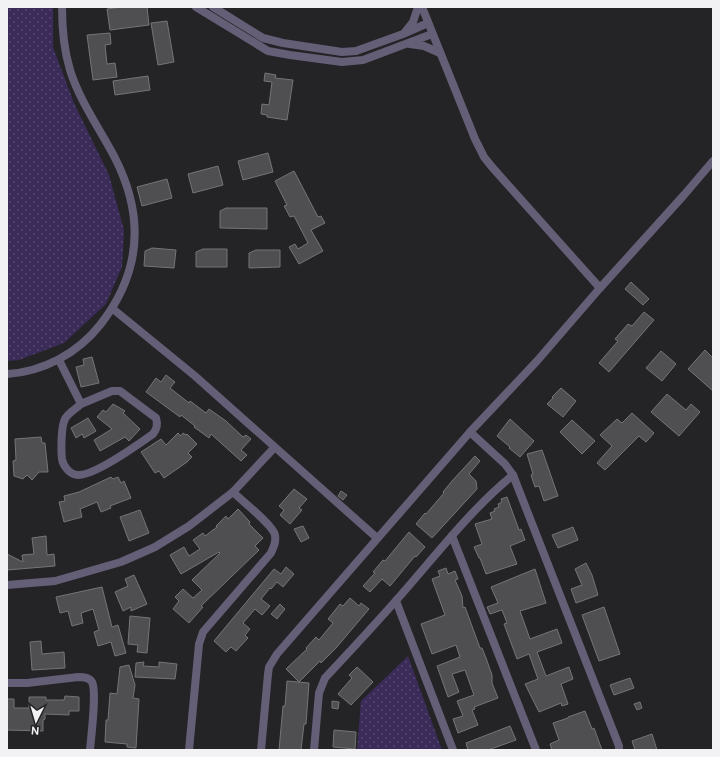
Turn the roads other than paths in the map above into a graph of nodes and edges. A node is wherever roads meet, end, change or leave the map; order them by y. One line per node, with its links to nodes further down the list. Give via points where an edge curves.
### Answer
1 (62, 7): 13 (street, via 70,70 95,124 115,158 127,185 134,211 132,264)
2 (196, 7): 9 (street, via 261,47 290,55 352,62)
3 (213, 7): 7 (street, via 263,38 342,52 356,51)
4 (418, 7): 7 (street, via 413,22)
5 (422, 7): 6 (street)
6 (428, 23): 7 (street); 8 (street)
7 (403, 34)
8 (432, 34): 9 (street); 10 (street)
9 (404, 44): 10 (street, via 420,44)
10 (440, 53): 12 (street, via 484,156)
11 (713, 161): 12 (street)
12 (600, 288): 17 (street, via 537,361)
13 (113, 309): 14 (street, via 94,334); 18 (street, via 195,376)
14 (60, 360): 15 (street, via 34,369); 16 (street)
15 (7, 374)
16 (81, 404): 16 (street, via 112,391 120,391 156,418 156,431 127,453 80,476 75,475 67,469 62,460 63,427 66,418)
17 (470, 432): 19 (street, via 505,464); 22 (street)
18 (274, 448): 20 (street); 22 (street)
19 (513, 475): 21 (street, via 499,486); 32 (street)
20 (233, 492): 23 (street, via 189,526 122,562 55,582); 27 (street, via 266,523 274,533 275,543 271,553 203,632 199,644)
21 (452, 536): 24 (street); 31 (street)
22 (377, 538): 28 (street, via 272,660 268,674)
23 (7, 586)
24 (396, 601): 29 (street, via 323,682 319,692); 30 (street)
25 (7, 683): 26 (street, via 78,677 90,679 94,690)
26 (90, 750)
27 (189, 750)
28 (261, 750)
29 (314, 750)
30 (453, 750)
31 (536, 750)
32 (619, 750)

